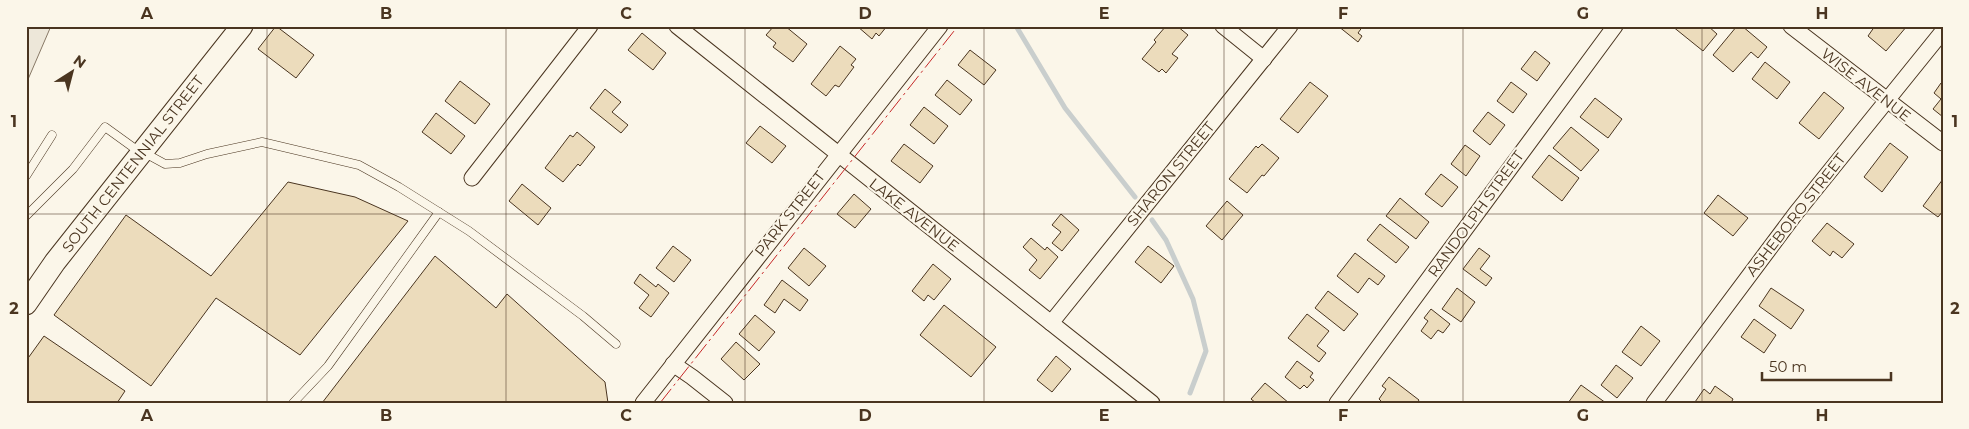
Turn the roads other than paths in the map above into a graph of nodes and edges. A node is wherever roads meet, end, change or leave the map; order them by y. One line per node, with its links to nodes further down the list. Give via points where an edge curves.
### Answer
1 (242, 26): 14 (street, SOUTH CENTENNIAL STREET)
2 (590, 26): 17 (street)
3 (677, 26): 15 (street, LAKE AVENUE)
4 (940, 26): 15 (street, PARK STREET)
5 (1223, 26): 10 (street)
6 (1290, 26): 10 (street, SHARON STREET)
7 (1615, 26): 28 (street, RANDOLPH STREET)
8 (1790, 26): 11 (street, WISE AVENUE)
9 (1943, 31): 11 (street, ASHEBORO STREET)
10 (1264, 59): 21 (street, SHARON STREET)
11 (1887, 101): 13 (street, WISE AVENUE); 29 (street, ASHEBORO STREET, via 1796,213)
12 (52, 134): 16 (lane)
13 (1943, 143)
14 (142, 152): 18 (lane, via 165,164 180,163 262,142 359,165); 19 (lane, via 105,127 73,169); 20 (street, SOUTH CENTENNIAL STREET)
15 (838, 154): 21 (street, LAKE AVENUE); 23 (street, PARK STREET)
16 (26, 176)
17 (472, 178)
18 (439, 212): 22 (lane, via 477,237); 24 (lane, via 328,366)
19 (26, 216)
20 (26, 304)
21 (1051, 322): 27 (street, LAKE AVENUE)
22 (616, 344)
23 (673, 364): 25 (street, PARK STREET); 26 (street)
24 (293, 403)
25 (642, 403)
26 (724, 403)
27 (1152, 403)
28 (1337, 403)
29 (1654, 403)

